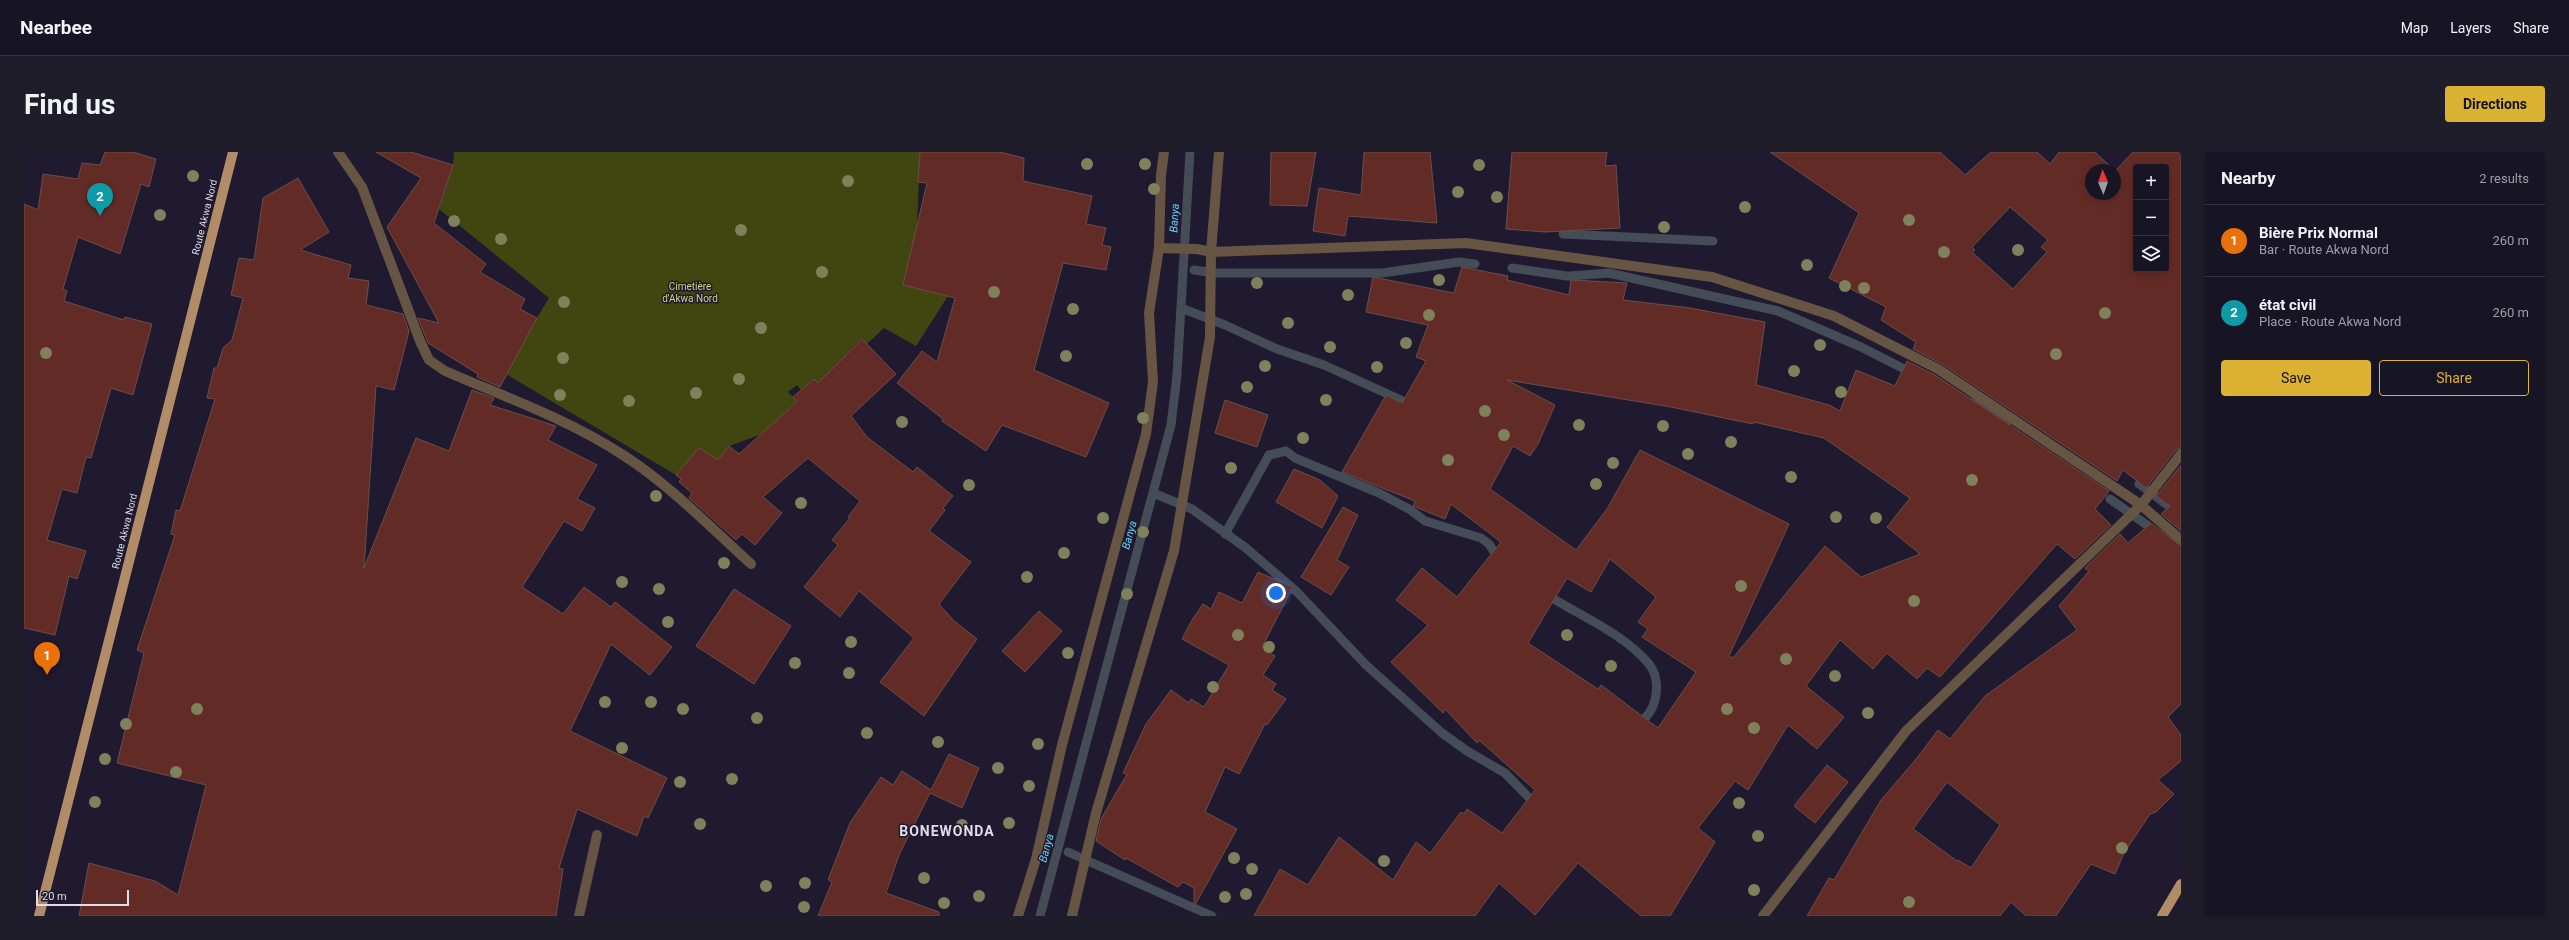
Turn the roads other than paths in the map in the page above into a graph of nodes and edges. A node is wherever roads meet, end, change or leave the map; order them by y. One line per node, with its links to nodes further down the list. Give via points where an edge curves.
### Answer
1 (233, 152): 13 (main road, Route Akwa Nord)
2 (338, 152): 10 (street, via 362,187 429,360 445,371 567,422 624,456 668,490)
3 (1164, 152): 5 (street)
4 (1219, 152): 6 (street)
5 (1159, 248): 6 (street); 15 (street, via 1149,313 1153,382 1146,434 1062,745 1036,859)
6 (1211, 252): 8 (street, via 1466,243 1712,276 1834,316 1938,369); 16 (street, via 1210,337 1174,551 1096,813)
7 (2181, 454): 8 (street)
8 (2141, 505): 9 (street); 17 (street, via 1906,731)
9 (2181, 540)
10 (751, 564)
11 (597, 835): 14 (street)
12 (2181, 884): 18 (main road)
13 (39, 916)
14 (579, 916)
15 (1018, 916)
16 (1072, 916)
17 (1763, 916)
18 (2162, 916)

